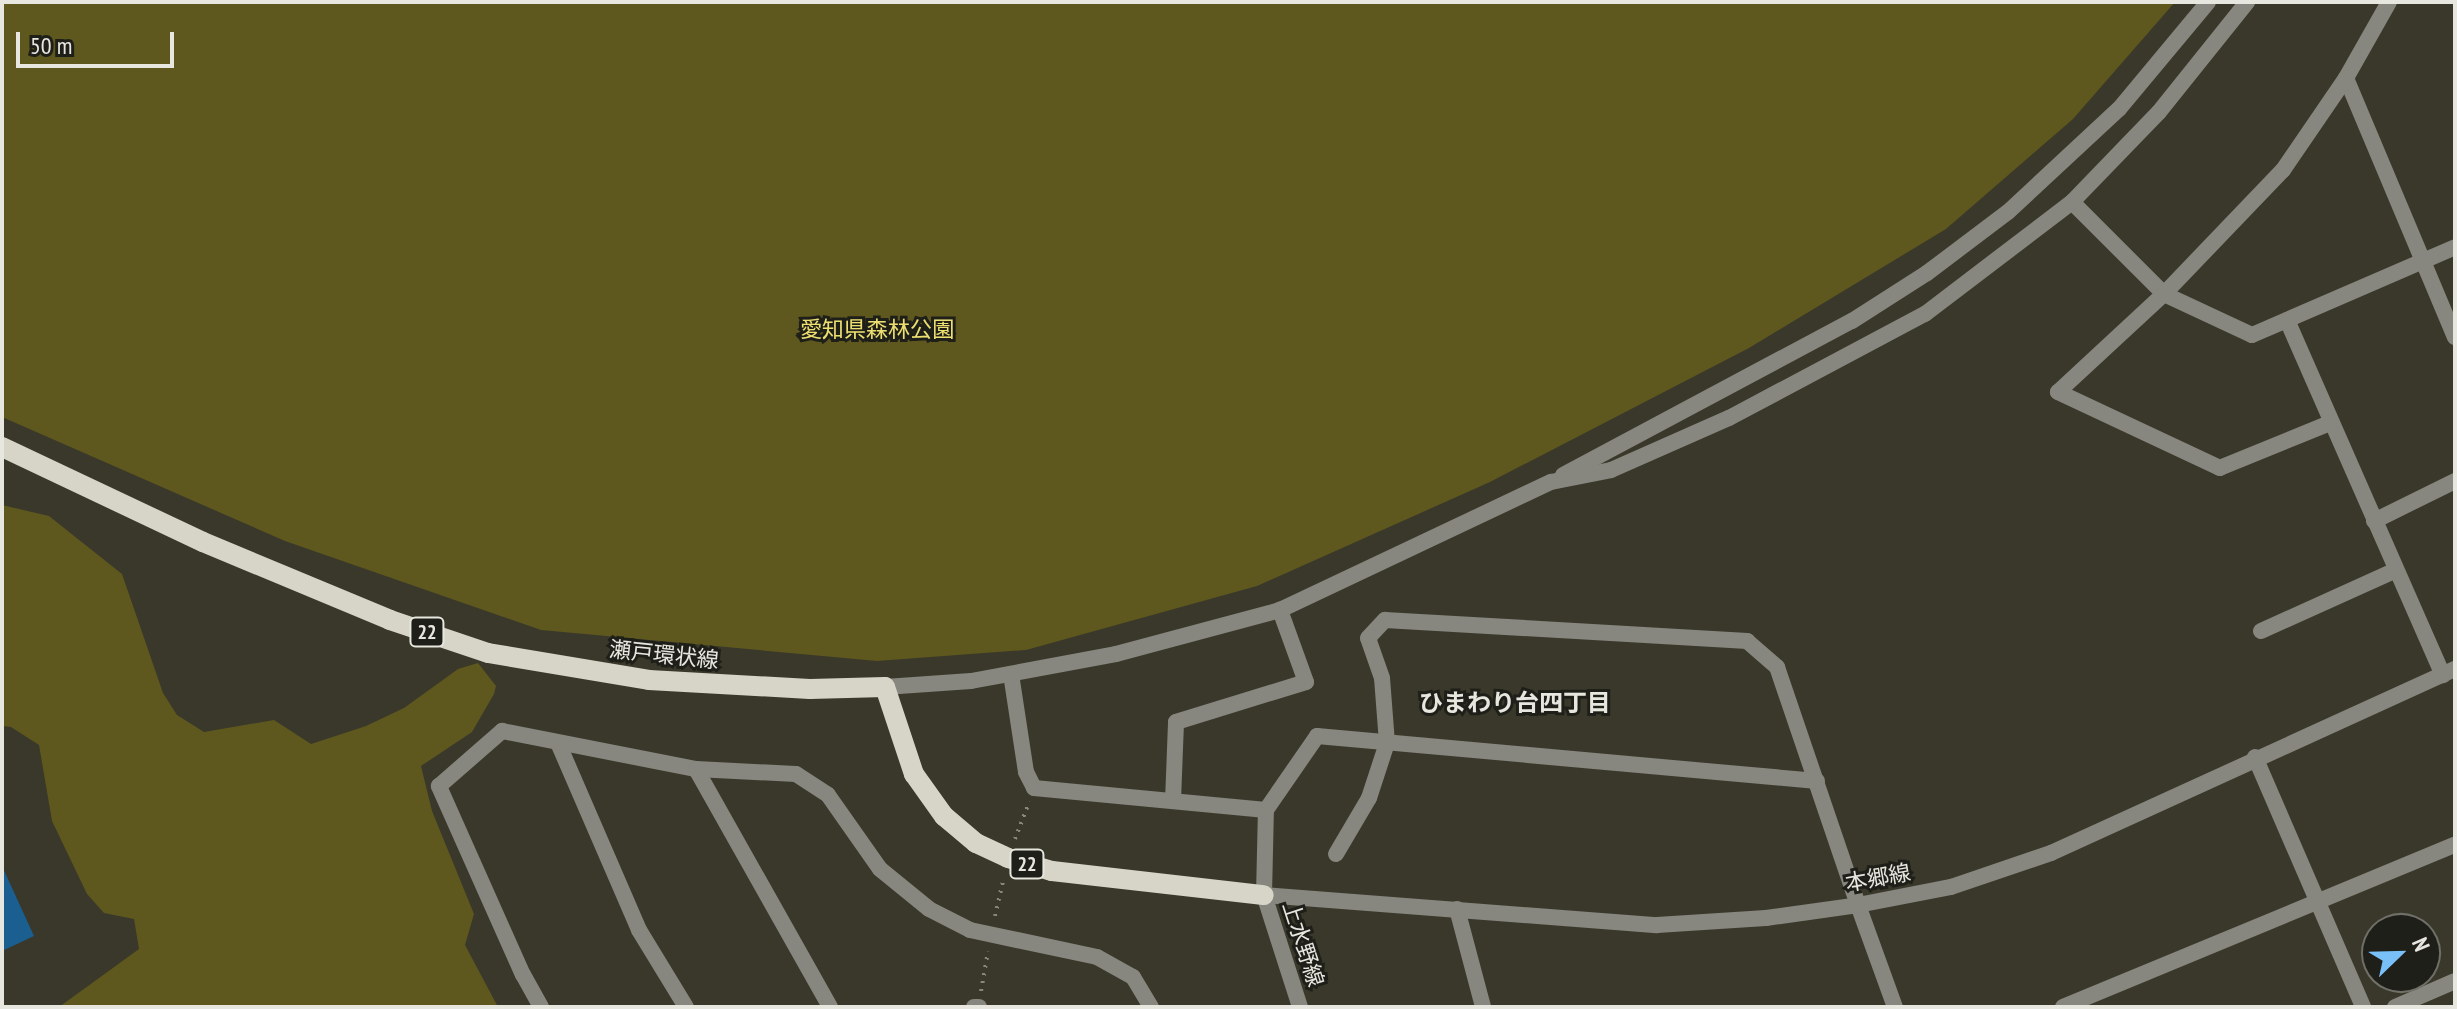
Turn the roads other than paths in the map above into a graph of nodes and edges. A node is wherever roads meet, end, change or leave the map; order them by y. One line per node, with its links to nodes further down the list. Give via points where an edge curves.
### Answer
1 (2208, 2): 14 (street, via 2119,109 2008,212 1927,273 1852,321)
2 (2247, 2): 5 (street, via 2159,112)
3 (2389, 2): 4 (street)
4 (2346, 78): 7 (street); 8 (street, via 2283,170)
5 (2072, 202): 8 (street); 14 (street, via 1925,314 1835,365 1611,470)
6 (2455, 247): 7 (street)
7 (2424, 261): 9 (street); 10 (street)
8 (2164, 294): 9 (street, via 2252,335); 11 (street, via 2058,392 2220,468)
9 (2287, 320): 11 (street)
10 (2455, 337)
11 (2330, 423): 15 (street)
12 (2, 447): 21 (main road, 瀬戸環状線 / 22, via 203,542 390,620 488,653 649,680 810,689)
13 (2455, 481): 15 (street)
14 (1551, 482): 17 (street)
15 (2374, 521): 16 (street)
16 (2396, 570): 18 (street); 19 (street)
17 (1280, 610): 20 (street, via 1116,654); 27 (street, via 1306,682 1176,722)
18 (2261, 631)
19 (2449, 672): 24 (street, 本郷線)
20 (1011, 674): 21 (street); 27 (street, via 1026,772 1034,788)
21 (885, 687): 31 (main road, 22, via 914,774 944,816 976,843 1052,871)
22 (1387, 743): 26 (street); 26 (street, via 1382,678 1368,638 1385,620 1747,641 1777,667); 28 (street, via 1317,736); 30 (street, via 1369,798)
23 (559, 745): 25 (street); 36 (street, via 502,731 439,786); 37 (street, via 639,930)
24 (2255, 757): 32 (street); 33 (street, 本郷線, via 2051,853 1951,887)
25 (696, 769): 38 (street); 39 (street, via 796,774 828,795 880,869 929,909 970,930 1097,957 1133,977)
26 (1817, 781): 33 (street)
27 (1173, 801): 28 (street)
28 (1266, 810): 31 (street, 上水野線)
29 (2455, 845): 32 (street)
30 (1336, 854)
31 (1264, 895): 34 (street, 本郷線); 40 (street, 上水野線)
32 (2319, 903): 43 (street); 44 (street)
33 (1858, 905): 34 (street, 本郷線, via 1657,925); 42 (street)
34 (1457, 909): 41 (street)
35 (2455, 981): 45 (street)
36 (541, 1007)
37 (686, 1007)
38 (830, 1007)
39 (1151, 1007)
40 (1300, 1007)
41 (1483, 1007)
42 (1895, 1007)
43 (2063, 1007)
44 (2363, 1007)
45 (2395, 1007)

